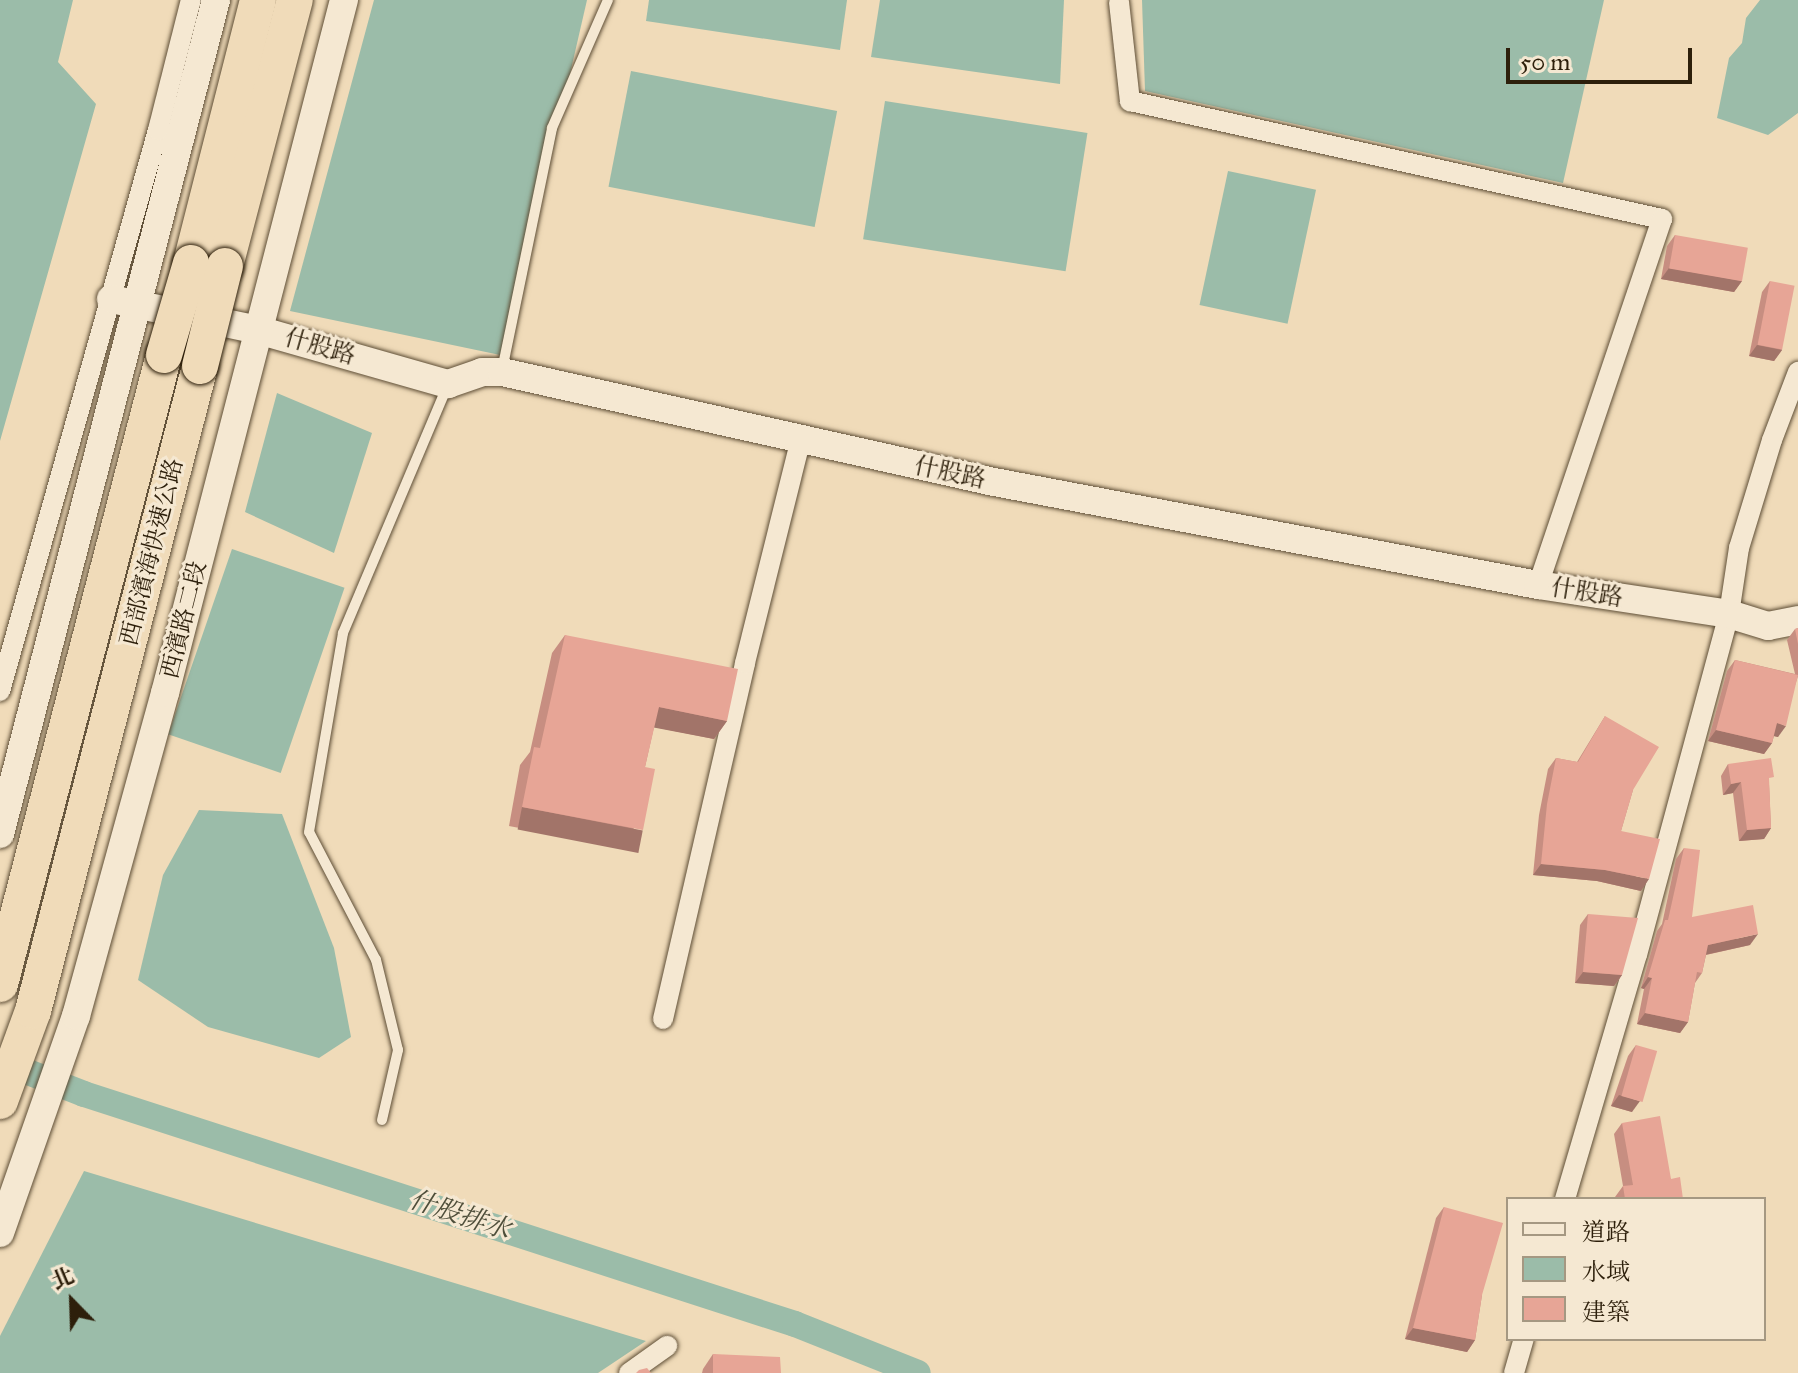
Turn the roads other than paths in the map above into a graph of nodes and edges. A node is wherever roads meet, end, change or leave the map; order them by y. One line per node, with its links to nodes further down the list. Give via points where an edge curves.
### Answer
1 (191, 0): 9 (street)
2 (216, 0): 9 (street)
3 (258, 0): 8 (highway, 西部濱海快速公路)
4 (295, 0): 8 (highway, 西部濱海快速公路)
5 (344, 0): 10 (street, 西濱路二段)
6 (608, 0): 11 (lane, via 552,128)
7 (1119, 2): 15 (street, via 1130,101 1662,219)
8 (208, 264): 20 (highway, 西部濱海快速公路, bridge, via 164,355); 22 (highway, 西部濱海快速公路, bridge, via 200,366 33,1011)
9 (124, 303): 10 (street, 什股路); 18 (street); 19 (street)
10 (258, 330): 13 (street, 什股路); 25 (street, 西濱路二段, via 76,1016)
11 (502, 372): 13 (street, 什股路, via 482,372); 14 (street, 什股路)
12 (1798, 372): 16 (street, via 1739,548)
13 (448, 384): 23 (lane, via 343,633 309,832 376,960 398,1050)
14 (801, 439): 15 (street, 什股路, via 989,481); 21 (street)
15 (1538, 585): 16 (street, 什股路)
16 (1729, 614): 17 (street, 什股路, via 1768,626); 24 (street)
17 (1798, 620)
18 (0, 691)
19 (0, 834)
20 (0, 984)
21 (663, 1019)
22 (0, 1101)
23 (382, 1120)
24 (1566, 1197)
25 (0, 1233)
26 (1523, 1341): 29 (street)
27 (667, 1346): 28 (street)
28 (629, 1373)
29 (1514, 1373)

